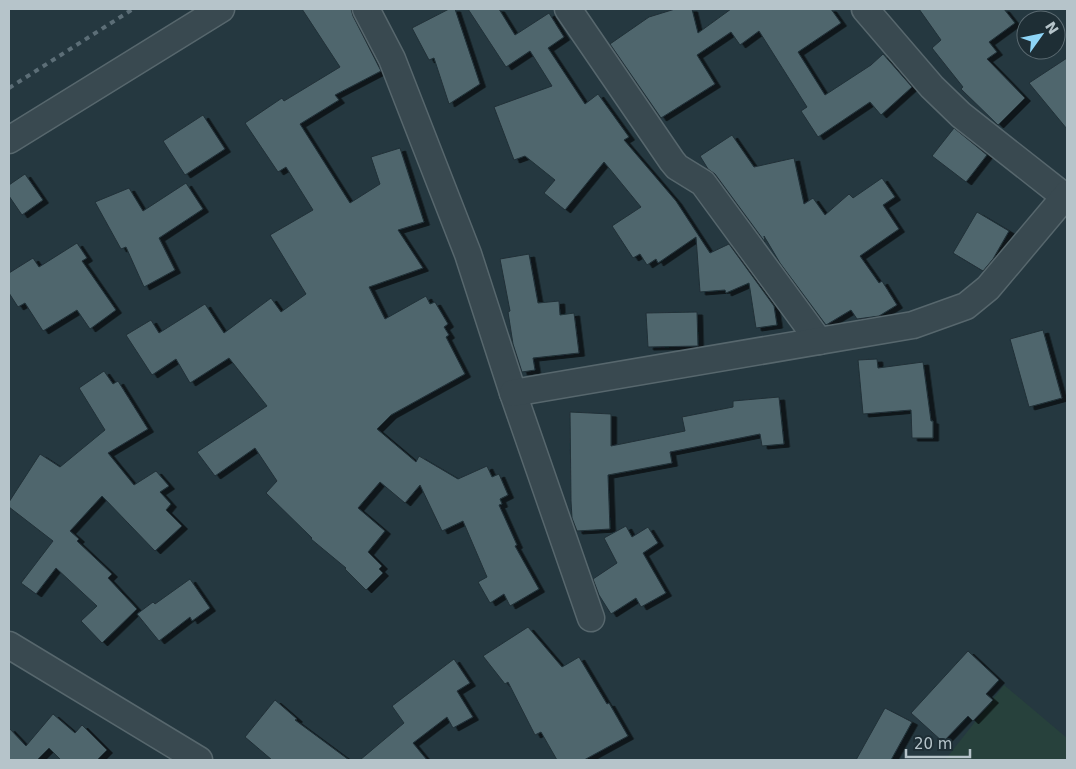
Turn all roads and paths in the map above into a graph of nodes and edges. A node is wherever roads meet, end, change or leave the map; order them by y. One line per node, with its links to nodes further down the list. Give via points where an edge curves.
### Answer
1 (221, 9): 5 (street)
2 (366, 9): 8 (street, via 392,59 468,254)
3 (568, 9): 7 (street, via 672,161 703,183)
4 (865, 9): 6 (street, via 960,115)
5 (9, 140)
6 (1066, 195): 7 (street, via 988,288 966,306 913,325)
7 (818, 341): 8 (street)
8 (513, 393): 9 (street)
9 (590, 618)
10 (9, 645): 11 (street)
11 (199, 760)

